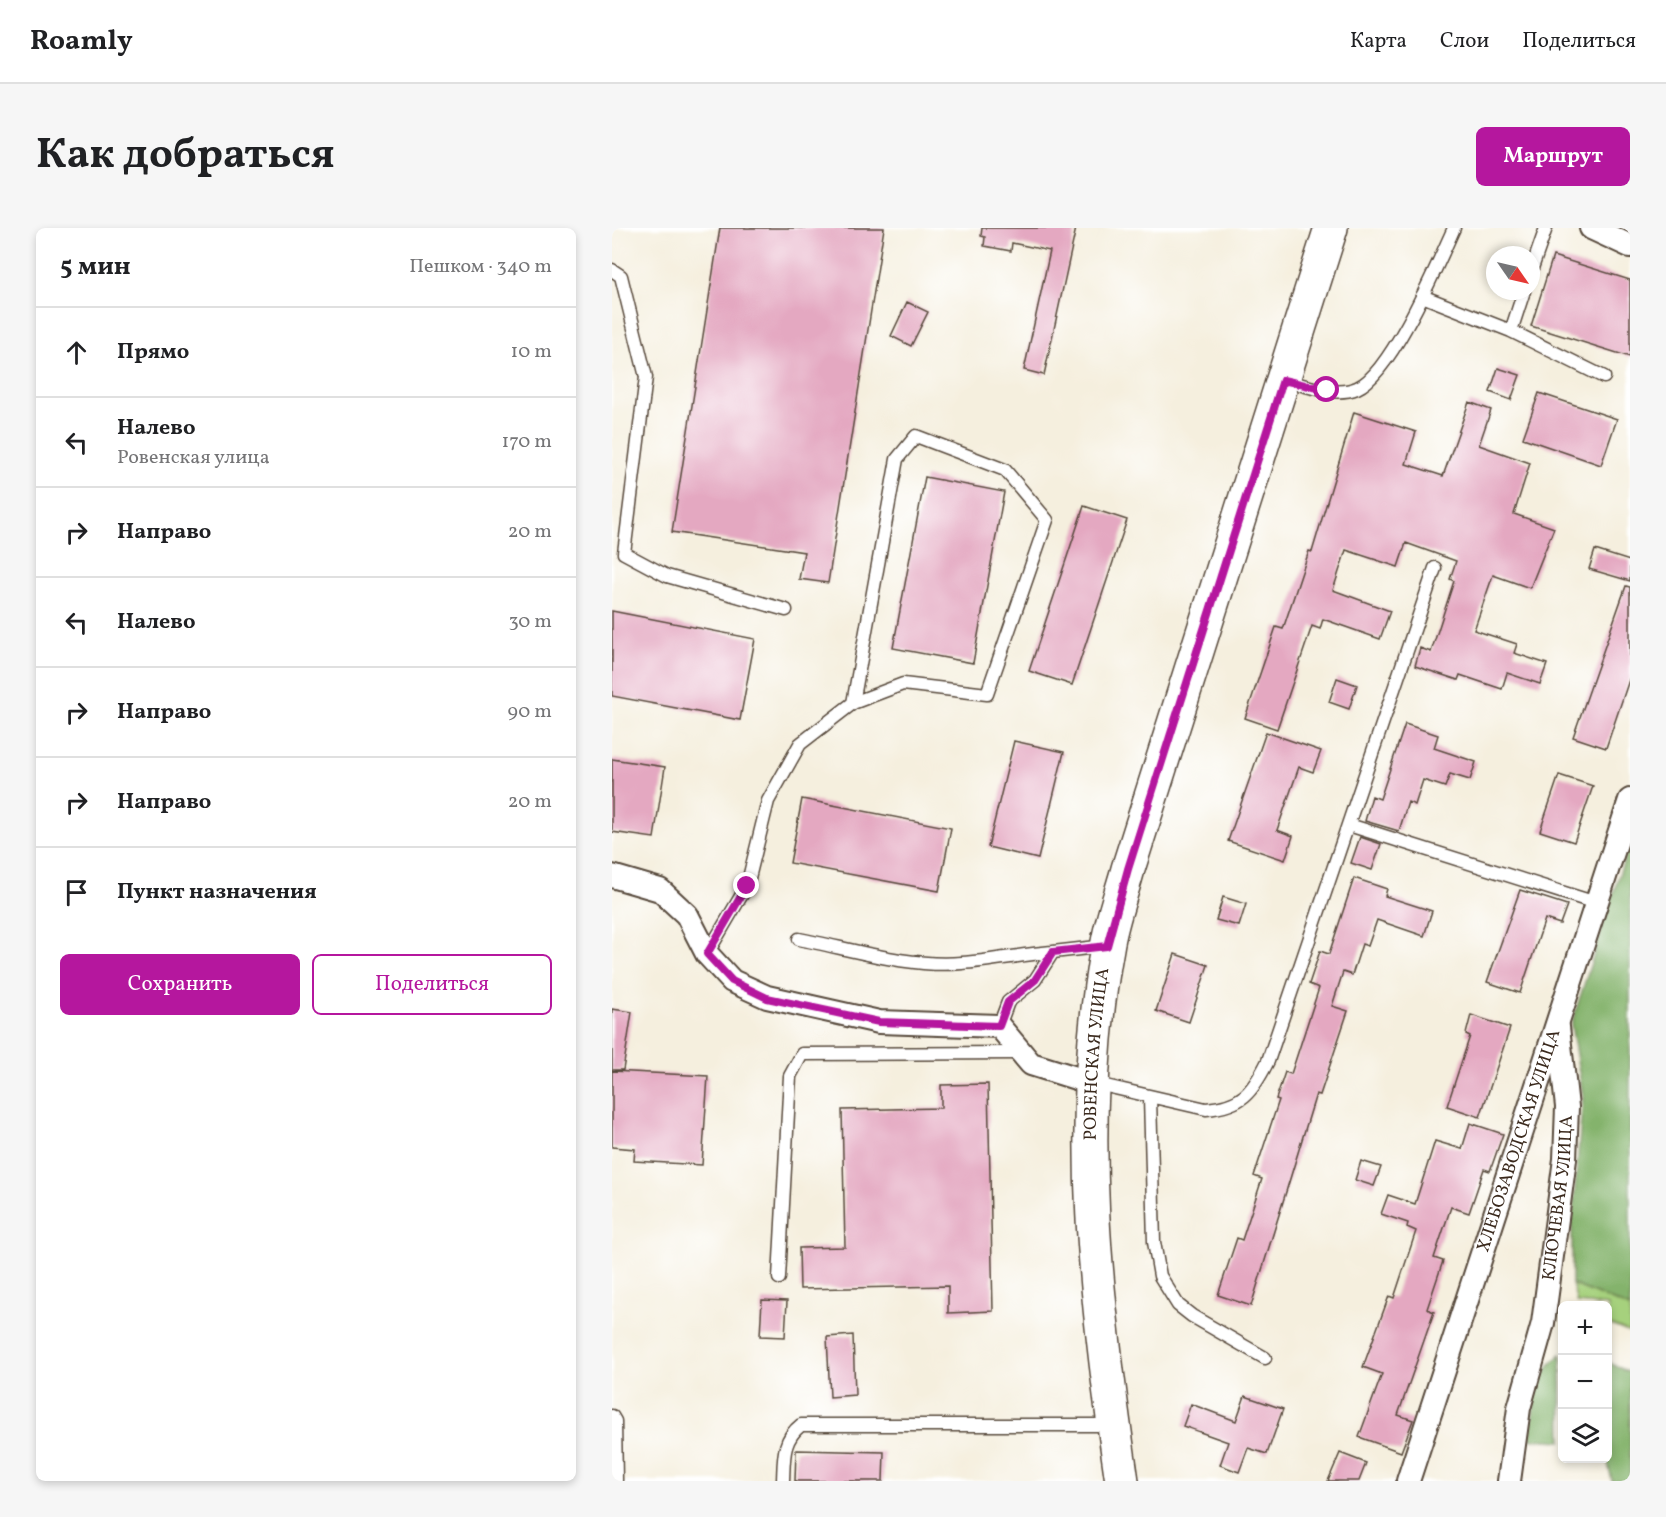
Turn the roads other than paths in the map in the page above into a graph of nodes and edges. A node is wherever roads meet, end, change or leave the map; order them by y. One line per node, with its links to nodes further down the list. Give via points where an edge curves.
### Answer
1 (1331, 228): 12 (main road, РОВЕНСКАЯ УЛИЦА)
2 (1454, 228): 8 (lane)
3 (1546, 228): 5 (lane)
4 (1591, 228): 6 (street)
5 (1540, 246)
6 (1630, 246)
7 (612, 270): 14 (lane, via 621,276 646,377 624,553 667,576)
8 (1422, 296): 10 (lane); 12 (lane, via 1375,375 1357,388 1327,390)
9 (1521, 300): 10 (lane)
10 (1510, 331): 11 (lane)
11 (1604, 377)
12 (1283, 380): 21 (main road, РОВЕНСКАЯ УЛИЦА)
13 (1434, 568): 17 (lane)
14 (786, 610)
15 (853, 703): 15 (lane, via 903,684 987,694 1047,520 1005,470 916,436 897,459); 23 (lane, via 800,744 768,801 747,886)
16 (1630, 800): 19 (street, ХЛЕБОЗАВОДСКАЯ УЛИЦА)
17 (1349, 825): 19 (lane); 28 (lane, via 1268,1062 1251,1090 1239,1102 1206,1109)
18 (612, 876): 23 (street, via 660,890 687,915)
19 (1596, 903): 24 (street, ХЛЕБОЗАВОДСКАЯ УЛИЦА)
20 (799, 939): 22 (lane, via 916,962 961,964)
21 (1107, 946): 22 (lane); 27 (main road, РОВЕНСКАЯ УЛИЦА)
22 (1053, 952): 25 (lane, via 1035,980 1008,1002)
23 (707, 954): 25 (street, via 732,981 767,998 879,1022)
24 (1557, 1020): 36 (street, ХЛЕБОЗАВОДСКАЯ УЛИЦА); 37 (street, КЛЮЧЕВАЯ УЛИЦА, via 1567,1107 1564,1159 1543,1323 1519,1408)
25 (999, 1026): 26 (street)
26 (1021, 1053): 27 (street, via 1031,1064); 29 (lane, via 802,1054 790,1076)
27 (1092, 1083): 28 (lane); 32 (main road, РОВЕНСКАЯ УЛИЦА, via 1094,1235)
28 (1150, 1098): 30 (lane, via 1154,1242 1163,1283 1178,1305 1192,1316)
29 (779, 1278)
30 (1265, 1358)
31 (612, 1416): 33 (lane)
32 (1114, 1425): 34 (lane, via 801,1425 791,1433 784,1447); 35 (main road, РОВЕНСКАЯ УЛИЦА)
33 (616, 1481)
34 (783, 1481)
35 (1122, 1481)
36 (1408, 1481)
37 (1509, 1481)

